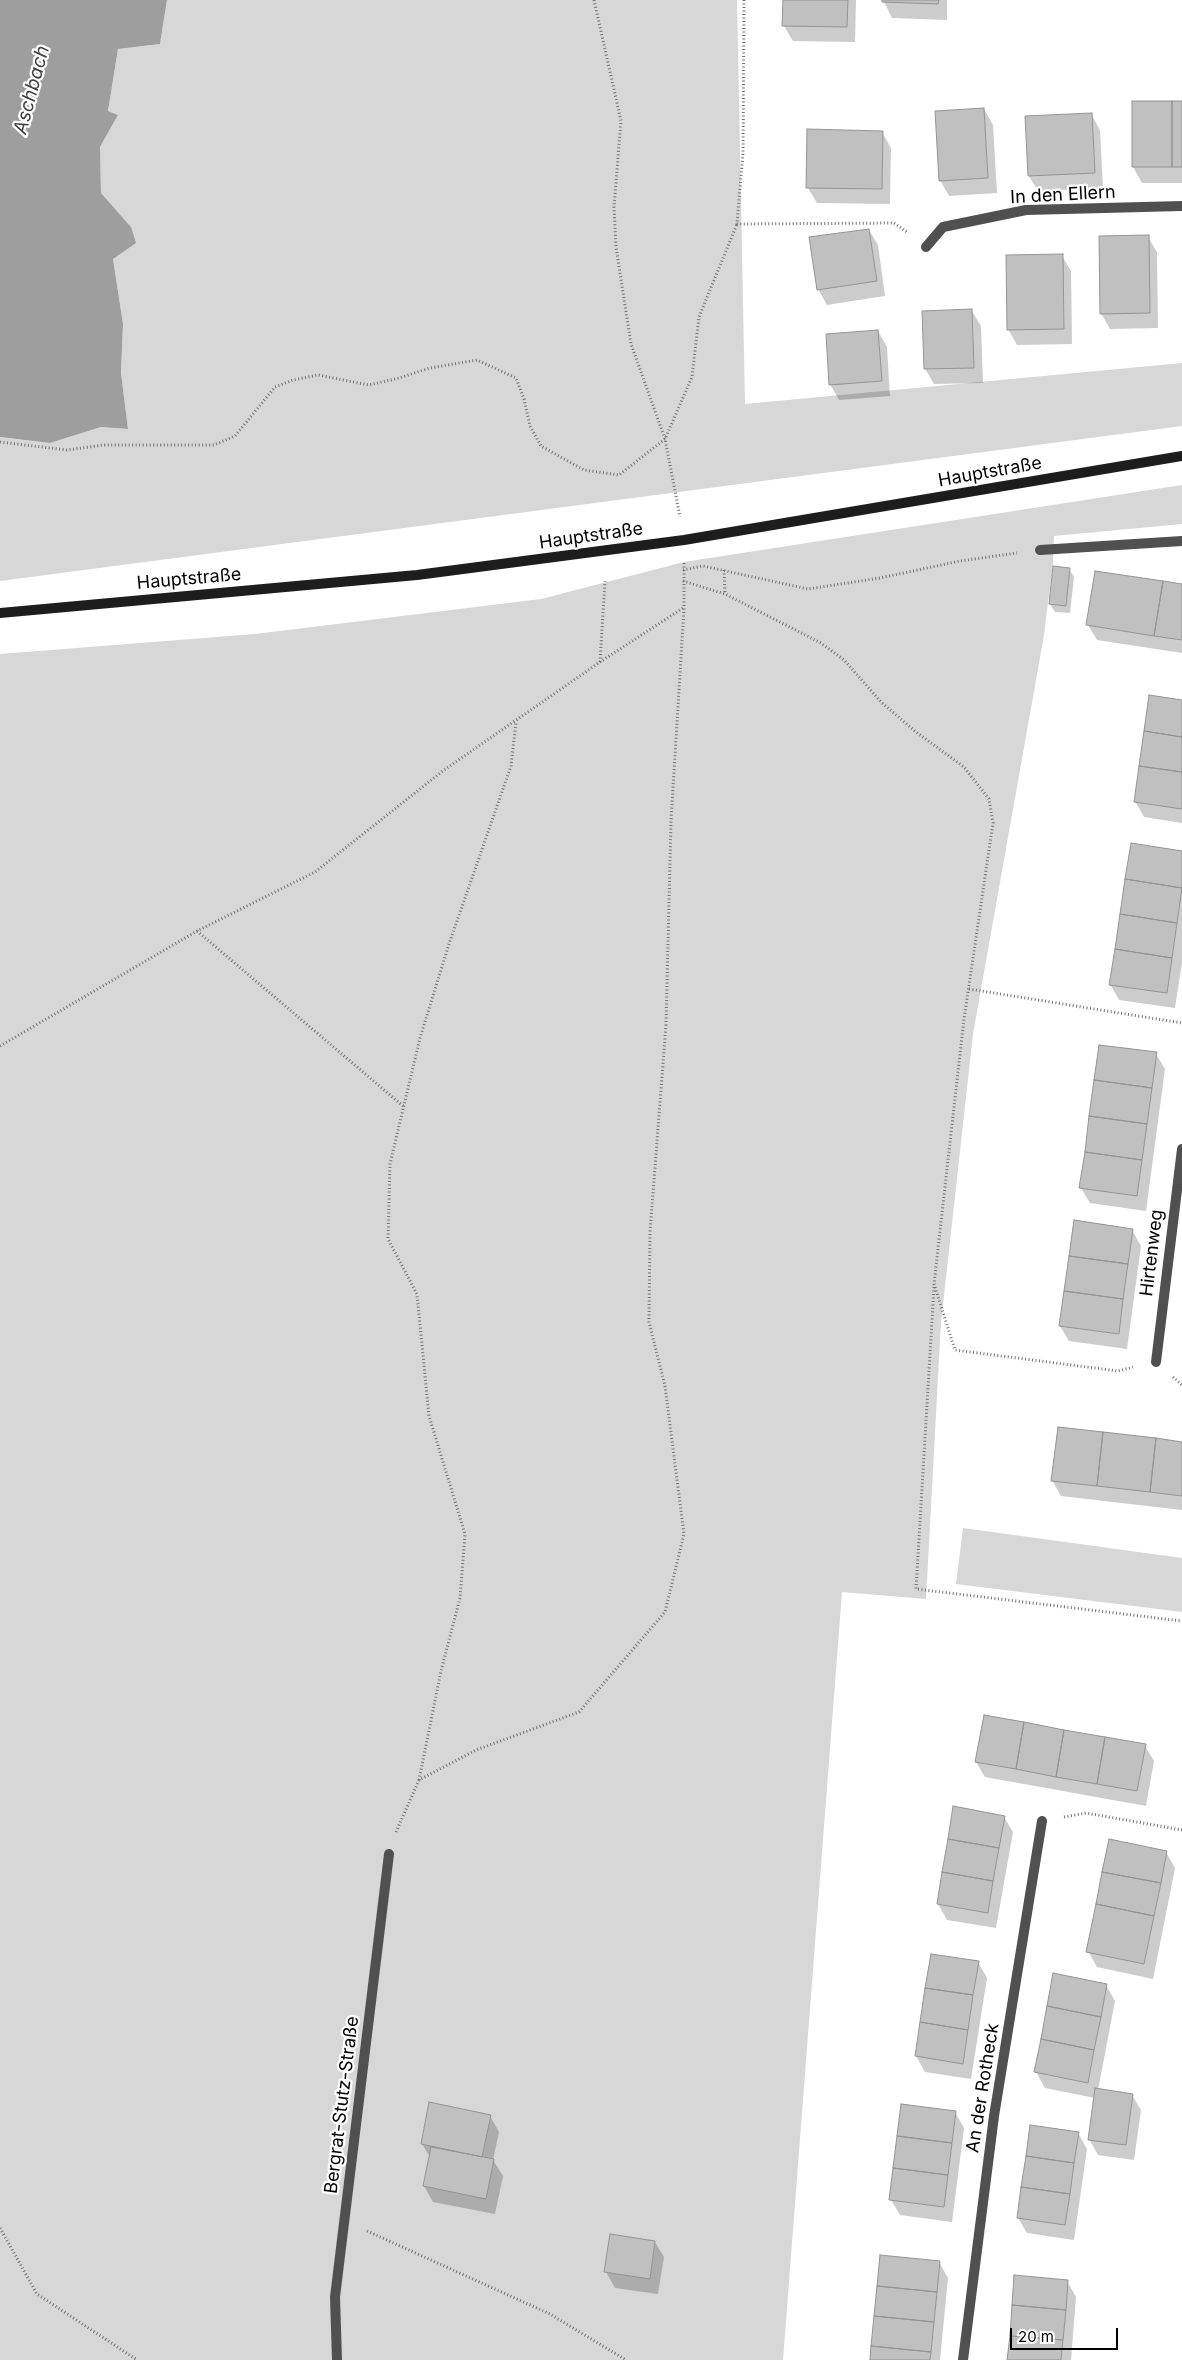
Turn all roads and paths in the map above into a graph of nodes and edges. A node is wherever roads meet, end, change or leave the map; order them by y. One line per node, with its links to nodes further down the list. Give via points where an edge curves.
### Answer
1 (594, 0): 6 (path, via 621,121 614,207 616,247 630,344)
2 (744, 0): 4 (path, via 743,153)
3 (1182, 206): 5 (street, In den Ellern, via 1026,210 943,227)
4 (737, 224): 5 (path, via 894,223); 6 (path, via 699,317 692,378)
5 (926, 247)
6 (665, 439): 7 (path, via 619,475 584,470 541,446 530,426 516,378 478,360 430,368 369,385 318,375 293,380 275,387 235,436 214,445 104,445 67,450)
7 (0, 442)
8 (1182, 456): 16 (main road, Hauptstraße, via 674,541 417,575)
9 (1182, 541): 10 (street)
10 (1040, 550): 12 (path, via 808,589)
11 (683, 570): 12 (path, via 703,566)
12 (724, 570): 15 (path)
13 (606, 581): 17 (path)
14 (683, 581): 15 (path)
15 (725, 594): 20 (path, via 821,643 844,660 882,703 964,767 989,799 993,823)
16 (0, 613)
17 (600, 662): 18 (path); 28 (path, via 684,608 671,821 666,1026 650,1232 649,1322 666,1386 684,1534 665,1612 579,1712 476,1750)
18 (516, 722): 19 (path, via 444,770 315,872); 23 (path, via 511,766 449,944 420,1038)
19 (197, 931): 22 (path); 23 (path)
20 (969, 989): 21 (path); 25 (path)
21 (1182, 1023)
22 (0, 1046)
23 (404, 1106): 28 (path, via 390,1164 388,1239 417,1294 429,1416 465,1534 460,1598)
24 (1182, 1149): 26 (street, Hirtenweg)
25 (934, 1284): 26 (path, via 955,1350 1118,1371); 27 (path, via 916,1589)
26 (1156, 1362)
27 (1182, 1621)
28 (419, 1780): 31 (path, via 398,1824)
29 (1042, 1821): 30 (path, via 1086,1813); 37 (street, An der Rotheck, via 994,2116)
30 (1182, 1830)
31 (390, 1854): 32 (street, Bergrat-Stutz-Straße)
32 (344, 2221): 35 (street, Bergrat-Stutz-Straße, via 335,2297); 36 (path, via 550,2314)
33 (0, 2228): 34 (path, via 37,2294)
34 (137, 2360)
35 (337, 2360)
36 (626, 2360)
37 (963, 2360)

